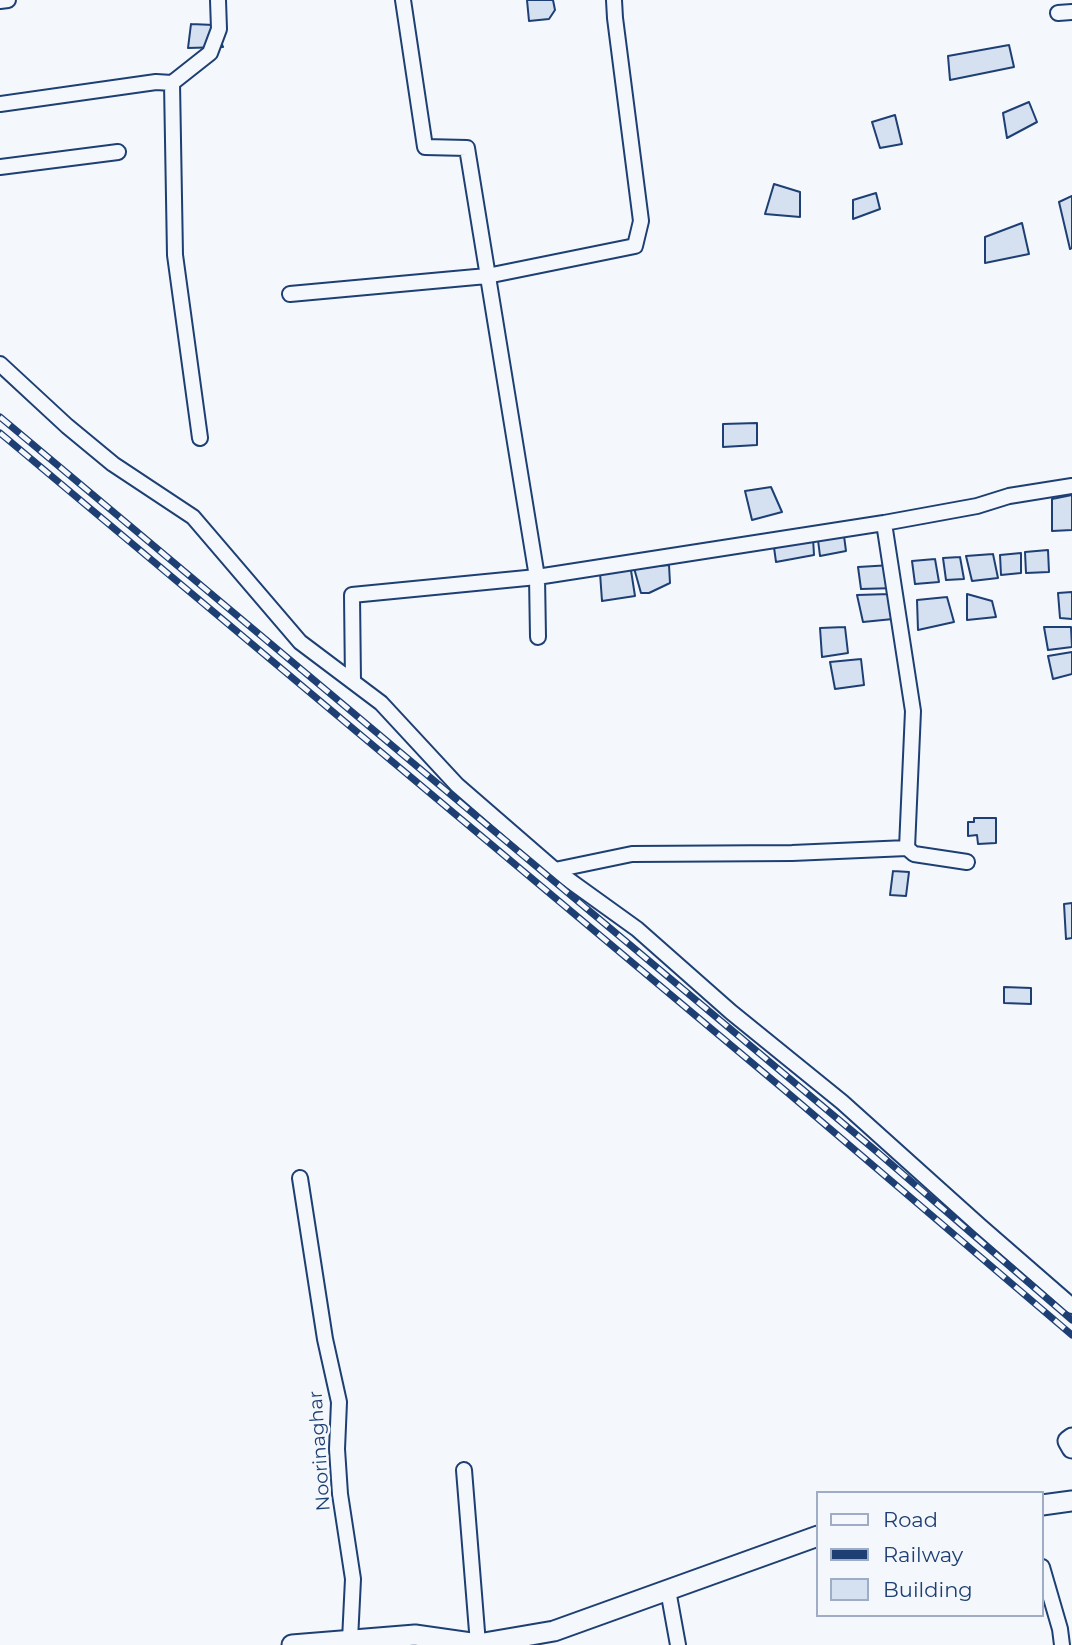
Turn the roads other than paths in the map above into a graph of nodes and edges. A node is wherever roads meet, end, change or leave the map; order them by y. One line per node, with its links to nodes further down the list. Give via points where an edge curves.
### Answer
1 (8, 0): 5 (street)
2 (218, 0): 6 (street, via 219,29 210,53)
3 (403, 0): 10 (street, via 425,147 467,148)
4 (614, 0): 10 (street, via 641,221 635,246)
5 (0, 1)
6 (172, 83): 7 (street); 13 (street, via 175,255)
7 (0, 104)
8 (118, 152): 9 (street)
9 (0, 167)
10 (487, 276): 11 (street); 16 (street)
11 (290, 295)
12 (0, 364): 18 (street, via 113,464 193,517 300,642)
13 (200, 438)
14 (1072, 486): 15 (street)
15 (884, 523): 16 (street); 19 (street, via 913,711)
16 (537, 577): 17 (street); 18 (street, via 352,595)
17 (538, 637)
18 (354, 682): 21 (street, via 381,703 457,785)
19 (907, 848): 20 (street); 21 (street, via 632,854)
20 (967, 862)
21 (555, 870): 23 (street, via 637,929 842,1102)
22 (300, 1178): 32 (street, Noorinaghar, via 339,1402 340,1494 353,1580)
23 (1072, 1306)
24 (1072, 1438): 25 (street, via 1068,1441)
25 (1072, 1448)
26 (464, 1470): 33 (street)
27 (1072, 1501): 28 (street)
28 (1044, 1505)
29 (816, 1537): 31 (street)
30 (1044, 1574): 36 (street)
31 (668, 1590): 33 (street, via 554,1630); 35 (street)
32 (350, 1640): 33 (street, via 415,1635); 34 (street)
33 (478, 1644)
34 (292, 1645)
35 (678, 1645)
36 (1062, 1645)

